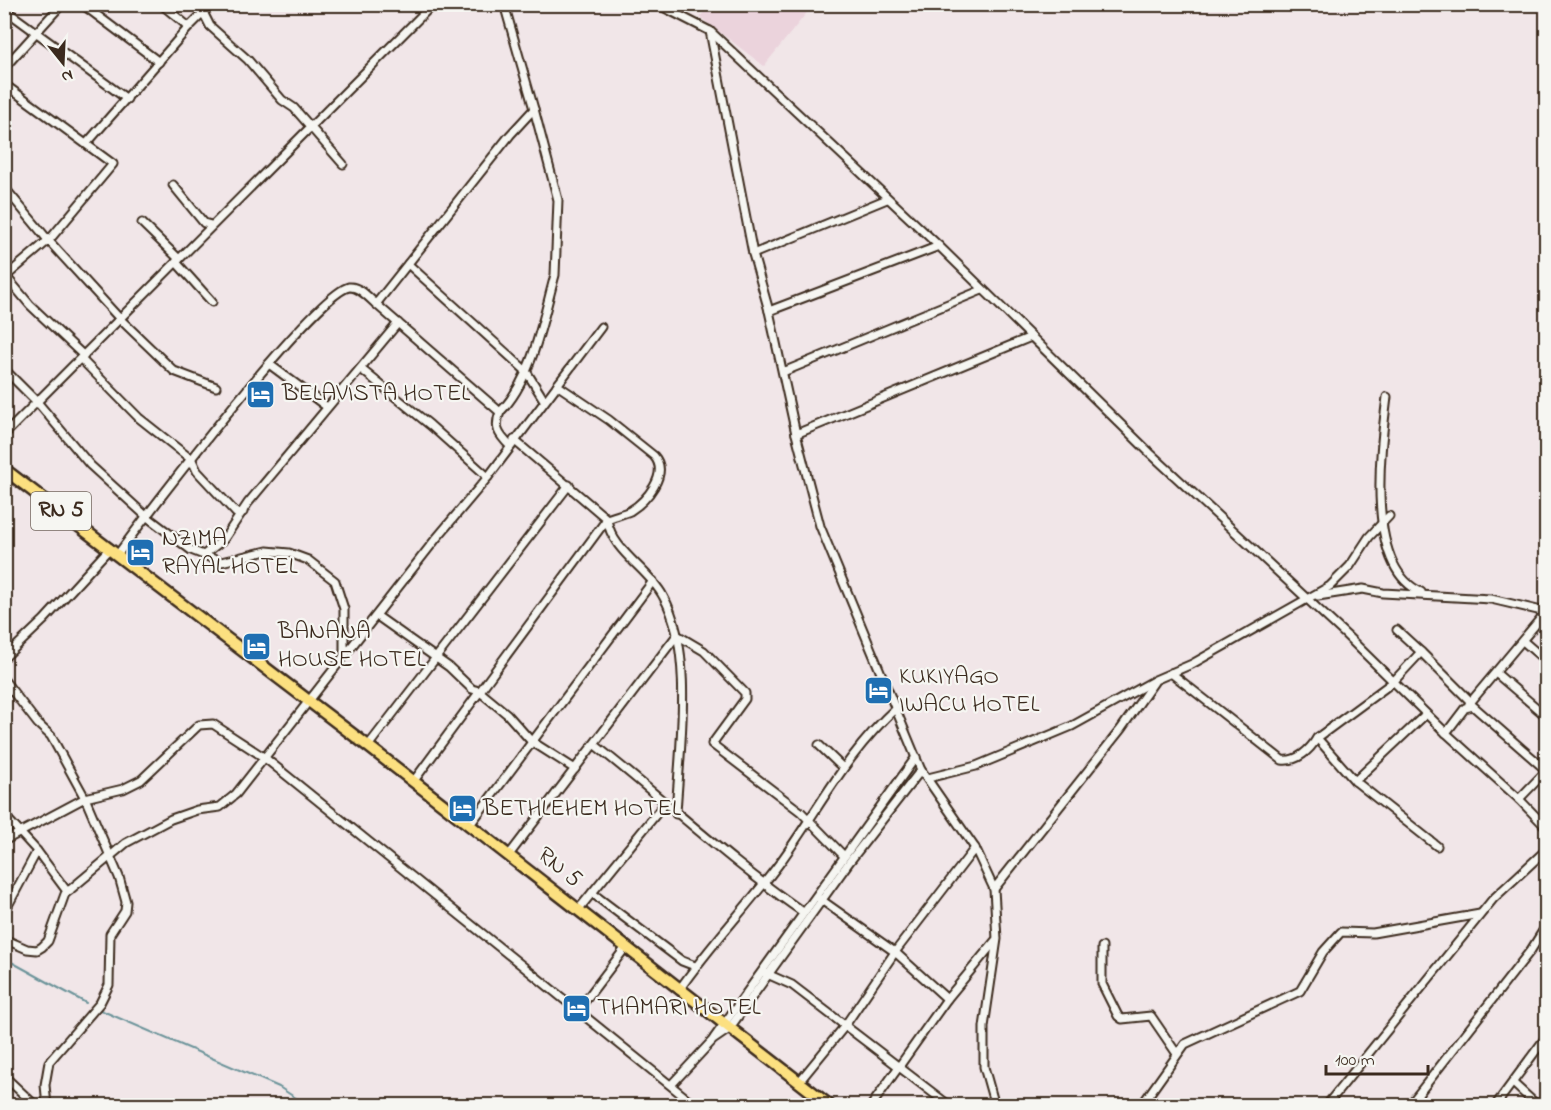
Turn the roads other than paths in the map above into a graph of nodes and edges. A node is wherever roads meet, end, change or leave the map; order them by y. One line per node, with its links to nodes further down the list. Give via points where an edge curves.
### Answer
1 (62, 4): 12 (street)
2 (82, 4): 13 (street)
3 (161, 4): 10 (street)
4 (212, 4): 9 (street)
5 (433, 4): 18 (street)
6 (504, 4): 17 (street)
7 (657, 4): 11 (street)
8 (4, 9): 12 (street)
9 (204, 14): 10 (street); 18 (street, via 210,27 248,60)
10 (189, 27): 13 (street)
11 (710, 31): 23 (street); 28 (street)
12 (36, 32): 14 (street); 16 (street)
13 (159, 62): 16 (street)
14 (4, 68)
15 (4, 84): 19 (street)
16 (127, 99): 19 (street)
17 (534, 110): 30 (street); 44 (street, via 558,201 557,259)
18 (310, 128): 20 (street); 25 (street)
19 (87, 143): 26 (street, via 113,165)
20 (343, 164)
21 (172, 185): 25 (street, via 204,223)
22 (4, 187): 26 (street)
23 (887, 199): 27 (street); 28 (street)
24 (142, 223): 29 (street)
25 (211, 225): 29 (street)
26 (48, 240): 31 (street); 36 (street)
27 (939, 246): 32 (street); 35 (street)
28 (753, 254): 35 (street)
29 (177, 260): 33 (street); 36 (street)
30 (408, 264): 34 (street); 44 (street)
31 (5, 276): 40 (street)
32 (982, 291): 39 (street); 45 (street)
33 (212, 302)
34 (376, 304): 37 (street); 41 (street, via 356,287 338,293)
35 (769, 311): 45 (street)
36 (120, 319): 40 (street); 47 (street, via 180,375 190,375)
37 (398, 323): 43 (street); 52 (street)
38 (601, 327): 46 (street)
39 (1031, 337): 53 (street); 71 (street)
40 (82, 358): 50 (street); 56 (street, via 145,423)
41 (269, 364): 51 (street); 56 (street)
42 (4, 369): 50 (street)
43 (361, 369): 51 (street); 60 (street)
44 (526, 371): 49 (street); 52 (street, via 510,403)
45 (783, 372): 53 (street)
46 (557, 385): 49 (street); 65 (street, via 609,420 659,462 654,487 642,501)
47 (216, 387)
48 (1387, 397): 66 (street, via 1379,459)
49 (544, 400): 55 (street)
50 (38, 403): 54 (street); 63 (street, via 90,465)
51 (327, 407): 62 (street)
52 (500, 412): 55 (street, via 498,433)
53 (796, 434): 90 (street, via 820,526)
54 (4, 435)
55 (512, 443): 60 (street); 61 (street)
56 (192, 460): 58 (street); 59 (street)
57 (4, 469): 67 (main road, RN 5 / RN 5)
58 (197, 471): 59 (street); 62 (street)
59 (181, 474): 63 (street)
60 (488, 477): 73 (street)
61 (569, 485): 65 (street); 80 (street)
62 (239, 512): 68 (street, via 238,521 216,548)
63 (146, 516): 67 (street); 68 (street, via 191,550)
64 (1389, 516): 66 (street)
65 (607, 519): 69 (street, via 610,535); 87 (street)
66 (1380, 523): 70 (street, via 1396,567 1416,590); 71 (street, via 1336,583)
67 (114, 551): 79 (street); 88 (main road, RN 5 / RN 5)
68 (205, 554): 78 (street, via 221,562 277,550 308,560 335,581 340,590 346,633)
69 (653, 581): 75 (street, via 667,603); 96 (street)
70 (1426, 595): 71 (street, via 1364,589); 72 (street, via 1491,599)
71 (1308, 598): 82 (street); 86 (street)
72 (1546, 612): 76 (street)
73 (377, 616): 78 (street); 80 (street)
74 (1397, 630): 77 (street)
75 (677, 635): 97 (street); 112 (street, via 682,672); 114 (street, via 704,651 746,693 712,744)
76 (1522, 641): 81 (street); 83 (street)
77 (1421, 652): 86 (street); 89 (street)
78 (344, 655): 88 (street)
79 (4, 658)
80 (436, 658): 87 (street); 99 (street)
81 (1546, 661)
82 (1171, 673): 85 (street); 95 (street, via 1282,760 1296,759)
83 (1497, 674): 89 (street); 93 (street)
84 (4, 680): 109 (street, via 51,736)
85 (1155, 680): 106 (street, via 1072,726 976,766); 127 (street)
86 (1393, 682): 92 (street); 95 (street)
87 (479, 691): 96 (street); 108 (street)
88 (310, 702): 99 (main road, RN 5 / RN 5); 101 (street)
89 (1471, 702): 91 (street)
90 (897, 707): 100 (street); 102 (street)
91 (1465, 708): 94 (street); 105 (street, via 1476,708)
92 (1426, 714): 94 (street); 107 (street)
93 (1546, 716)
94 (1446, 733): 110 (street)
95 (1317, 738): 107 (street)
96 (531, 741): 103 (street); 115 (street)
97 (595, 745): 103 (street); 111 (street)
98 (819, 745): 102 (street)
99 (368, 746): 108 (main road, RN 5 / RN 5)
100 (916, 757): 104 (street); 124 (street)
101 (265, 758): 109 (street, via 219,727 206,723 191,731 141,780 123,789); 125 (street, via 220,807 197,810 151,828); 145 (street)
102 (842, 767): 114 (street)
103 (576, 769): 123 (street)
104 (921, 770): 106 (street); 130 (street)
105 (1546, 770): 110 (street)
106 (928, 778): 120 (street)
107 (1355, 781): 119 (street)
108 (413, 782): 115 (main road, RN 5 / RN 5)
109 (85, 798): 117 (street); 125 (street)
110 (1520, 799): 116 (street)
111 (666, 802): 112 (street); 129 (street)
112 (676, 814): 126 (street)
113 (4, 815): 117 (street)
114 (810, 821): 124 (street); 126 (street)
115 (469, 826): 123 (main road, RN 5 / RN 5)
116 (1546, 827)
117 (20, 832): 118 (street); 122 (street)
118 (4, 841)
119 (1437, 846)
120 (975, 848): 127 (street); 140 (street)
121 (1546, 850): 134 (street)
122 (37, 851): 128 (street, via 59,884); 133 (street)
123 (509, 855): 131 (main road, RN 5 / RN 5)
124 (844, 856): 130 (street)
125 (110, 858): 128 (street); 156 (street, via 126,902 125,911 110,934 110,985 100,1003 49,1062)
126 (764, 885): 132 (street); 141 (street)
127 (994, 889): 137 (street)
128 (70, 890): 136 (street, via 42,947 27,949)
129 (592, 893): 131 (street); 141 (street, via 682,961)
130 (818, 898): 132 (street); 140 (street); 142 (street)
131 (578, 910): 138 (main road, RN 5 / RN 5)
132 (803, 912): 142 (street)
133 (4, 913)
134 (1480, 914): 149 (street, via 1373,933 1341,932 1323,952 1300,991 1198,1037); 163 (street)
135 (1546, 926): 164 (street, via 1532,950)
136 (4, 939)
137 (997, 939): 144 (street); 161 (street, via 984,1027 984,1067)
138 (626, 947): 143 (main road, RN 5 / RN 5); 145 (street)
139 (1102, 947): 149 (street, via 1102,984 1118,1016 1151,1016)
140 (895, 952): 144 (street); 147 (street)
141 (695, 966): 143 (street)
142 (764, 973): 146 (street); 147 (street, via 792,985)
143 (679, 990): 146 (main road, RN 5 / RN 5)
144 (947, 999): 150 (street)
145 (579, 1009): 154 (street)
146 (726, 1026): 152 (main road, RN 5 / RN 5); 154 (street)
147 (844, 1027): 150 (street); 152 (street)
148 (1546, 1037): 153 (street)
149 (1177, 1054): 162 (street)
150 (899, 1068): 159 (street); 160 (street)
151 (4, 1076): 155 (street)
152 (799, 1082): 158 (main road, RN 5 / RN 5)
153 (1513, 1083): 165 (street); 166 (street)
154 (671, 1085): 157 (street)
155 (36, 1106)
156 (47, 1106)
157 (696, 1106)
158 (830, 1106)
159 (872, 1106)
160 (950, 1106)
161 (995, 1106)
162 (1141, 1106)
163 (1326, 1106)
164 (1409, 1106)
165 (1495, 1106)
166 (1538, 1106)

